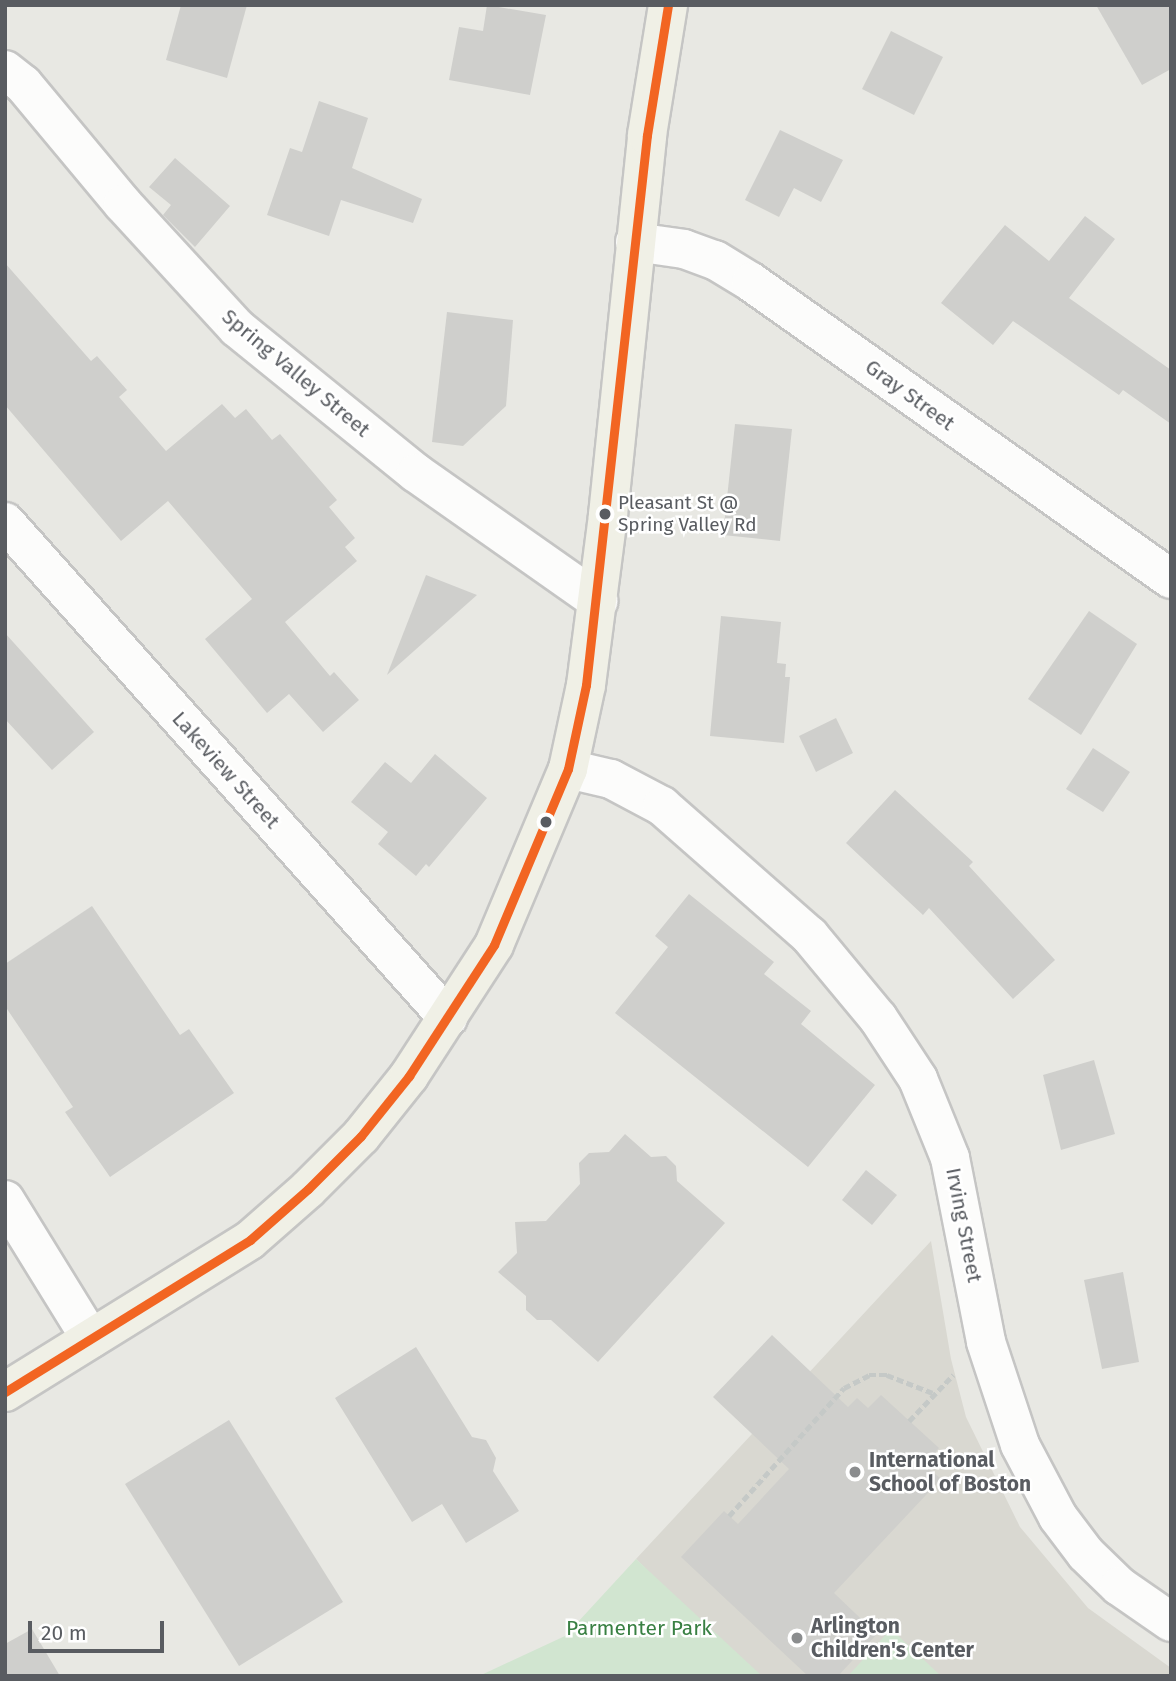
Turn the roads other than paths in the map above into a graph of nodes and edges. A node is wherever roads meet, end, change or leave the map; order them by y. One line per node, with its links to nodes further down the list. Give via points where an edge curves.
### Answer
1 (668, 5): 3 (main road)
2 (5, 70): 6 (street, Spring Valley Street, via 23,84 123,204 237,328 416,472)
3 (635, 242): 5 (street, Gray Street, via 694,253 751,282); 6 (main road)
4 (5, 522): 8 (street, Lakeview Street)
5 (1171, 579)
6 (598, 601): 7 (main road)
7 (568, 769): 8 (main road, via 494,945); 12 (street, Irving Street, via 611,779 662,806 809,935 878,1018 918,1079 950,1158 986,1342 1020,1446 1058,1517 1119,1586)
8 (448, 1018): 10 (main road, via 369,1126 308,1189 250,1240)
9 (5, 1200): 10 (street)
10 (91, 1339): 11 (main road)
11 (5, 1392)
12 (1171, 1622)

